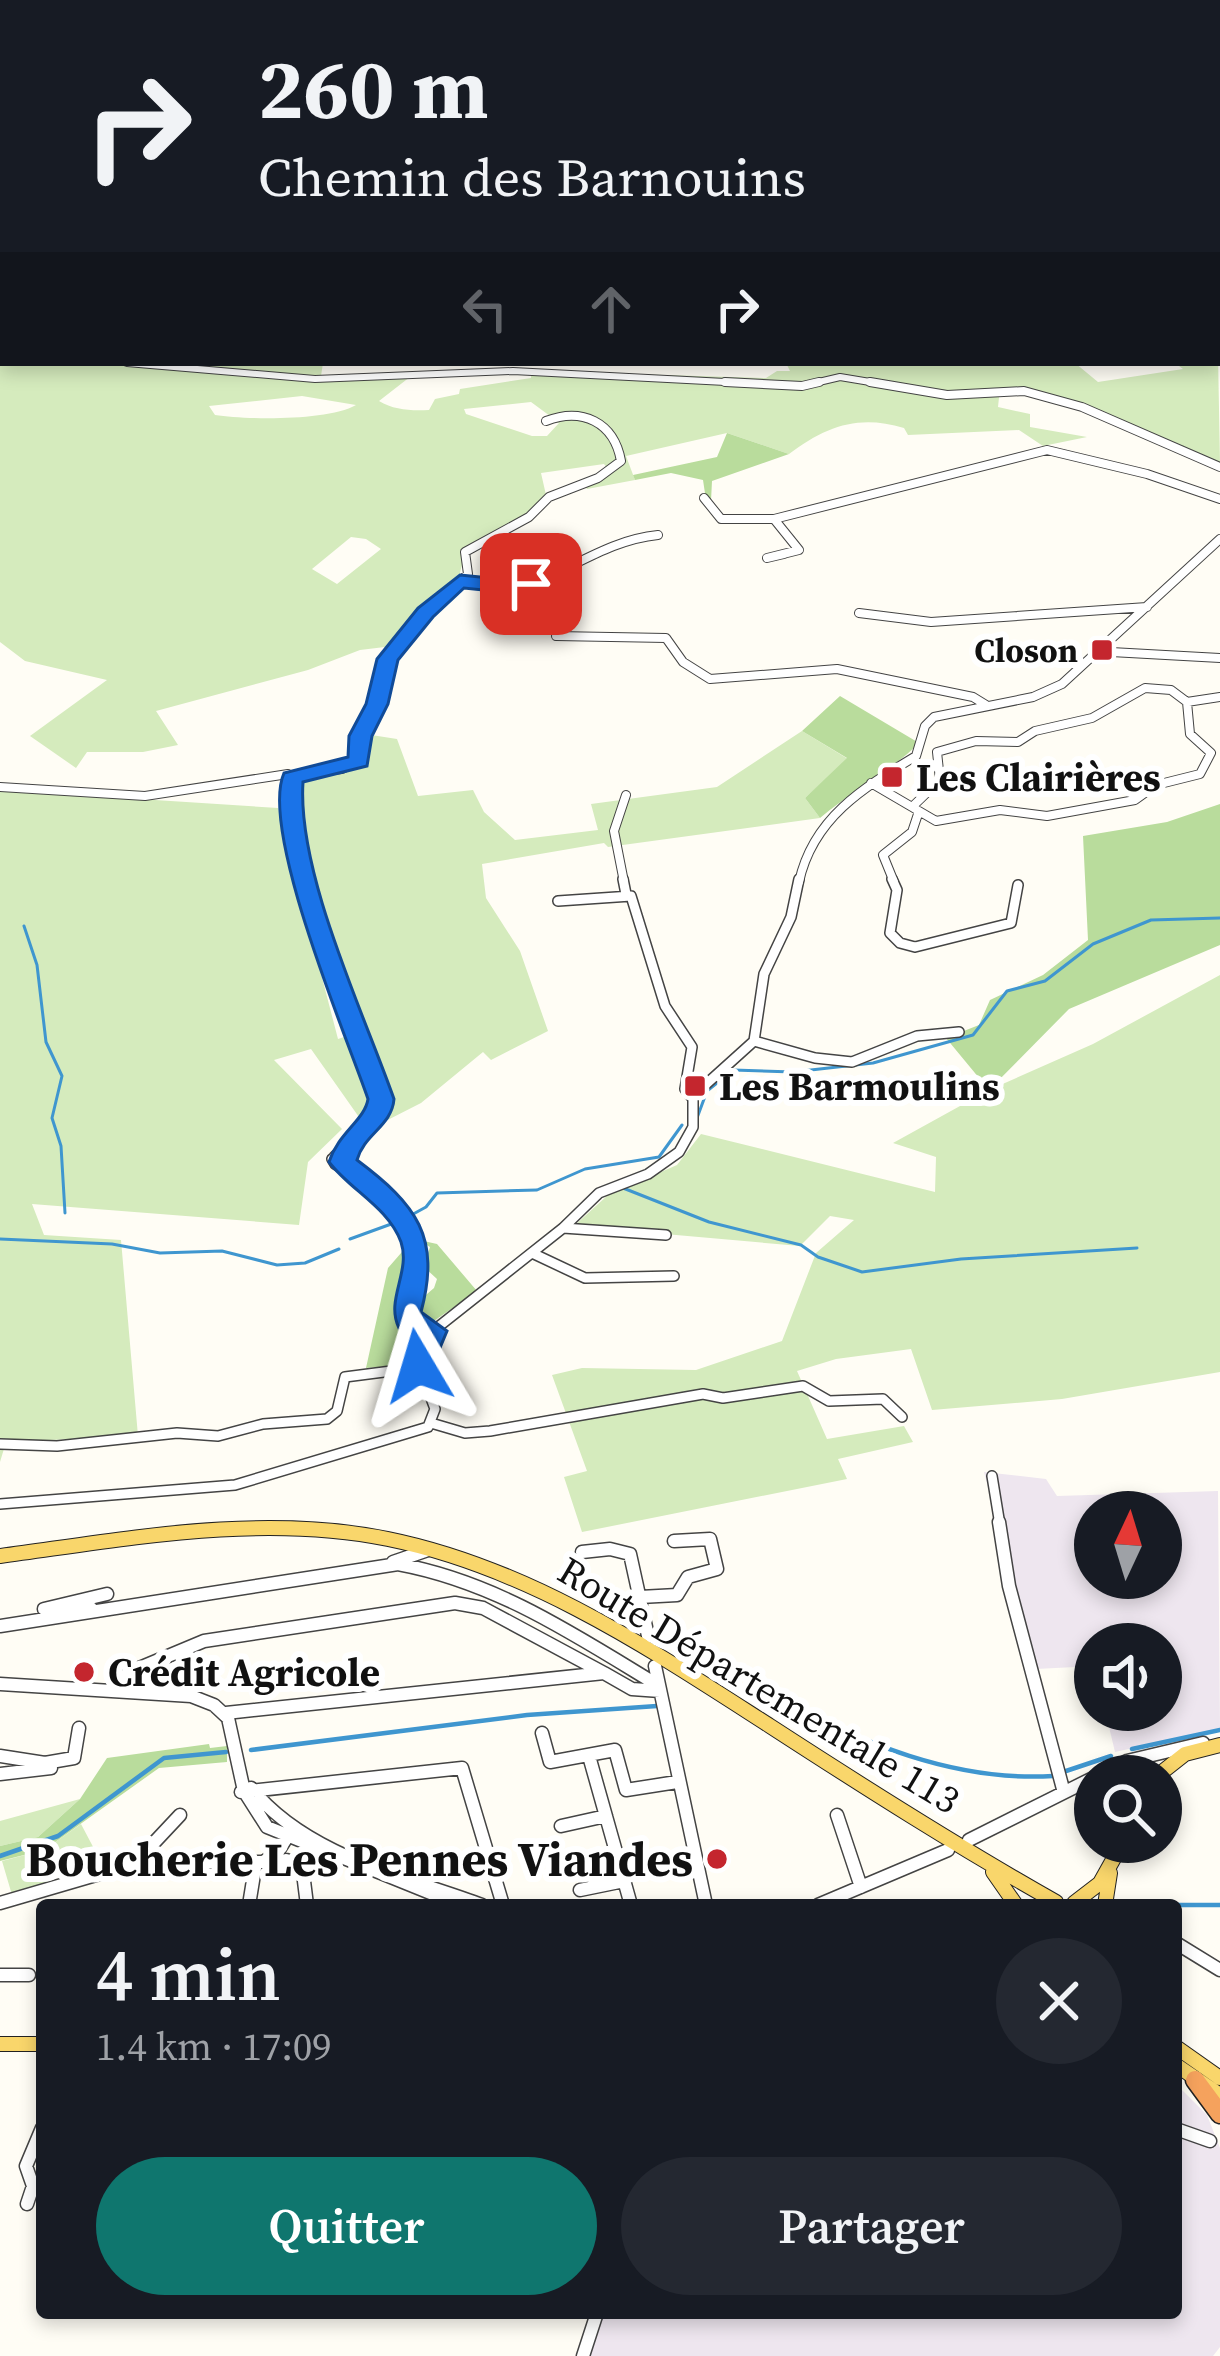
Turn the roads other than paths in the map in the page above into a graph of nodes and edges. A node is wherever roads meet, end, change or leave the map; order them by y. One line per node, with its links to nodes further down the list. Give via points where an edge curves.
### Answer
1 (163, 366): 3 (street, via 315,379 513,371 802,386 840,377 947,395 1024,391 1082,407)
2 (547, 421): 10 (street, via 562,414 607,424 621,461 471,546)
3 (1220, 467)
4 (704, 498): 6 (street, via 721,519)
5 (1220, 499): 6 (street, via 1040,450)
6 (774, 519): 9 (street, via 799,550)
7 (658, 535): 10 (street, via 522,588)
8 (1220, 538): 11 (street)
9 (784, 554)
10 (460, 582): 22 (street, via 388,659 359,761)
11 (1147, 607): 12 (street, via 929,624); 14 (street)
12 (859, 614)
13 (556, 636): 18 (street, via 666,638 710,680 854,671)
14 (1094, 651): 15 (street); 18 (street, via 1049,692)
15 (1220, 658)
16 (1220, 697): 17 (street)
17 (1187, 701): 20 (street, via 1190,734); 28 (street, via 1144,688 1092,718 1018,742 946,747 937,752 940,780)
18 (986, 705): 21 (street, via 934,717 916,756)
19 (1220, 743): 20 (street)
20 (1204, 744): 28 (street, via 1211,756 1200,774 1156,785 1135,800 1047,816 1000,810 935,821)
21 (892, 772): 23 (street); 26 (street)
22 (292, 775): 24 (street, via 145,796); 39 (street, via 306,886 381,1099 380,1112 348,1143 341,1162 376,1188 414,1240)
23 (871, 783): 25 (street); 26 (street)
24 (0, 787)
25 (857, 792): 26 (street); 33 (street, via 804,857 791,917 764,974)
26 (886, 793): 28 (street)
27 (626, 795): 30 (street, via 612,817)
28 (915, 811): 29 (street, via 912,832 883,855 897,890 890,933 900,943 915,947 1012,923)
29 (1018, 885)
30 (626, 894): 31 (street); 34 (street, via 644,926 665,1006 692,1047 685,1089)
31 (558, 902)
32 (959, 1032): 33 (street, via 917,1036 852,1062)
33 (754, 1041): 34 (street)
34 (692, 1099): 35 (street, via 693,1127 679,1152 599,1192)
35 (563, 1228): 36 (street); 37 (street)
36 (666, 1235)
37 (532, 1252): 38 (street, via 590,1282); 40 (street)
38 (674, 1276)
39 (410, 1320): 40 (street); 43 (street, via 407,1369 345,1377 327,1419 218,1436)
40 (433, 1331): 42 (street, via 418,1366 435,1409)
41 (902, 1417): 42 (street, via 884,1400 829,1401 803,1386 660,1400 490,1432)
42 (431, 1424): 45 (street, via 235,1485)
43 (0, 1444)
44 (992, 1476): 77 (street, via 1009,1586)
45 (0, 1504)
46 (674, 1541): 52 (street, via 710,1538 717,1569 688,1577 676,1595)
47 (433, 1548): 49 (main road, Route Départementale 113, via 327,1531 216,1529); 50 (street); 91 (main road, Route Départementale 113, via 578,1606)
48 (582, 1552): 52 (street, via 630,1554)
49 (0, 1556)
50 (382, 1566): 53 (street); 60 (street, via 456,1576)
51 (107, 1594): 53 (street, via 44,1607)
52 (640, 1597): 55 (street)
53 (98, 1612): 54 (street)
54 (0, 1626)
55 (647, 1636)
56 (655, 1666): 60 (street)
57 (137, 1669): 58 (street, via 204,1641 455,1603 483,1608); 61 (street); 62 (street)
58 (604, 1673): 60 (street, via 632,1689); 63 (street)
59 (0, 1684): 61 (street)
60 (660, 1688): 73 (street)
61 (114, 1691): 62 (street)
62 (130, 1692): 63 (street, via 191,1696)
63 (226, 1713): 75 (street)
64 (79, 1728): 68 (street, via 74,1758)
65 (542, 1733): 69 (street, via 550,1762)
66 (1220, 1743): 67 (street); 70 (main road)
67 (1158, 1755)
68 (0, 1756)
69 (589, 1756): 78 (street, via 615,1750); 79 (street)
70 (1182, 1756)
71 (51, 1768): 72 (street)
72 (0, 1774)
73 (677, 1781): 78 (street); 103 (street)
74 (1074, 1785): 77 (street)
75 (244, 1786): 84 (street, via 252,1814); 101 (street, via 462,1768)
76 (1074, 1786): 77 (street)
77 (1070, 1787): 85 (street)
78 (626, 1790): 79 (street)
79 (600, 1795): 82 (street)
80 (180, 1815): 89 (street)
81 (837, 1815): 95 (street)
82 (606, 1816): 83 (street); 94 (street)
83 (561, 1826)
84 (289, 1833): 86 (street); 88 (street)
85 (970, 1840)
86 (318, 1846): 92 (street); 99 (street); 100 (street)
87 (948, 1850): 95 (street)
88 (277, 1853): 90 (street); 92 (street)
89 (146, 1862): 90 (street); 109 (street)
90 (260, 1862): 92 (street); 97 (street)
91 (982, 1862): 105 (main road, Route Départementale 113); 106 (main road, Route Départementale 113)
92 (297, 1864): 98 (street)
93 (1112, 1864): 107 (main road); 108 (main road)
94 (624, 1880): 96 (street); 102 (street)
95 (861, 1887): 104 (street)
96 (580, 1890)
97 (251, 1899)
98 (306, 1899)
99 (446, 1899)
100 (465, 1899)
101 (501, 1899)
102 (629, 1899)
103 (705, 1899)
104 (832, 1899)
105 (1013, 1899)
106 (1043, 1899)
107 (1083, 1899)
108 (1106, 1899)
109 (0, 1904)
110 (1182, 1949): 111 (street)
111 (1220, 1970)
112 (0, 1975): 113 (street)
113 (29, 1976)
114 (0, 2044): 115 (main road)
115 (36, 2044)
116 (1182, 2051): 118 (main road)
117 (1182, 2070): 119 (main road)
118 (1220, 2078)
119 (1195, 2080): 120 (highway)
120 (1218, 2105)
121 (1182, 2131): 122 (street)
122 (1210, 2141)
123 (36, 2142): 124 (street, via 26,2166 33,2186)
124 (27, 2204)
125 (595, 2319): 126 (street)
126 (583, 2356)

